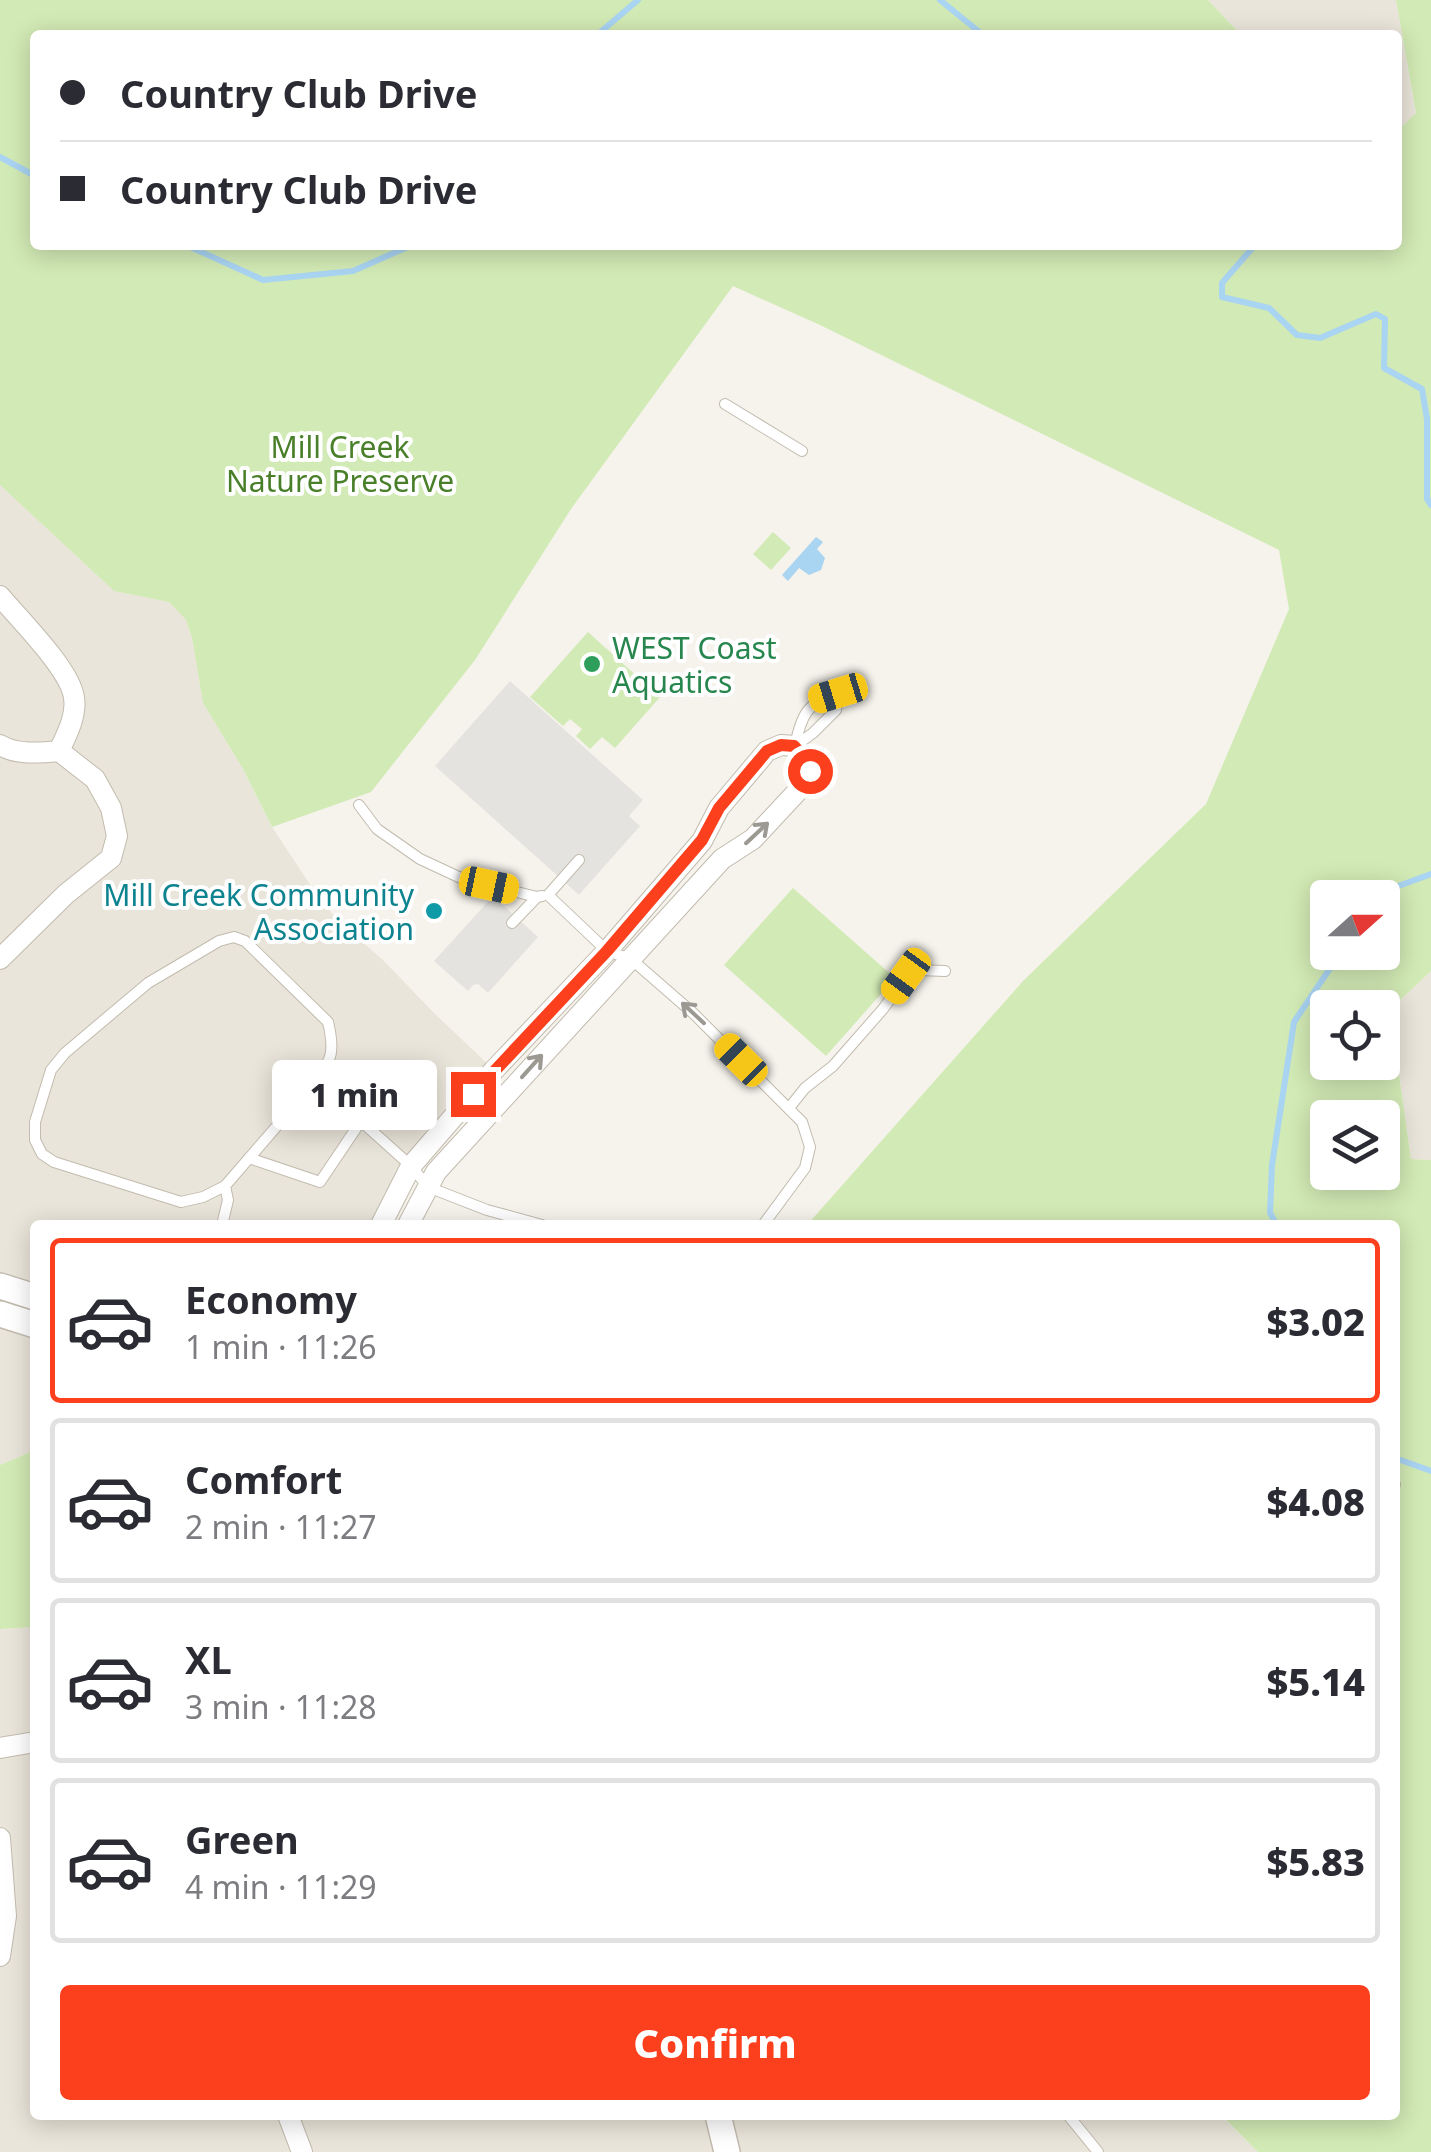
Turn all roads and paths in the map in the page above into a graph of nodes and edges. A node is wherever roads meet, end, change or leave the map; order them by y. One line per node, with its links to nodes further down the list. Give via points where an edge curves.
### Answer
1 (726, 404): 2 (lane)
2 (802, 451)
3 (0, 596): 6 (street, via 62,669 74,698)
4 (0, 745): 6 (street)
5 (794, 746): 5 (lane, via 836,710 838,693 819,698 800,721); 11 (street, via 767,751); 13 (street, one-way to 5, via 722,859 753,839 808,781 810,771)
6 (59, 752): 12 (street, via 95,780 118,836 111,858)
7 (359, 805): 9 (lane, via 377,830 420,859 463,879)
8 (579, 860): 9 (lane)
9 (543, 896): 10 (lane); 11 (lane)
10 (512, 924)
11 (607, 951): 13 (lane); 19 (street)
12 (0, 959)
13 (631, 959): 16 (lane, one-way to 13); 21 (street, one-way to 13)
14 (946, 971): 16 (lane, via 906,976 833,1066)
15 (314, 1088): 17 (lane); 18 (lane); 20 (lane, via 332,1055 328,1022 234,937 148,983 51,1070 35,1122 42,1154 181,1202)
16 (789, 1108): 26 (lane, via 810,1146 805,1168)
17 (361, 1121): 18 (lane, via 320,1182); 19 (lane)
18 (249, 1158): 20 (lane)
19 (412, 1166): 21 (lane); 23 (street)
20 (224, 1186): 22 (lane)
21 (428, 1186): 24 (street); 25 (lane)
22 (223, 1220)
23 (385, 1220)
24 (411, 1220)
25 (524, 1220)
26 (767, 1220)
27 (0, 1286): 28 (street)
28 (30, 1295)
29 (0, 1314): 30 (street)
30 (30, 1323)
31 (30, 1743): 32 (street)
32 (0, 1748)
33 (0, 1838): 34 (street, via 6,1916)
34 (0, 1956)
35 (290, 2120): 38 (street)
36 (719, 2120): 39 (street)
37 (1072, 2120): 40 (lane)
38 (302, 2152)
39 (727, 2152)
40 (1098, 2152)

